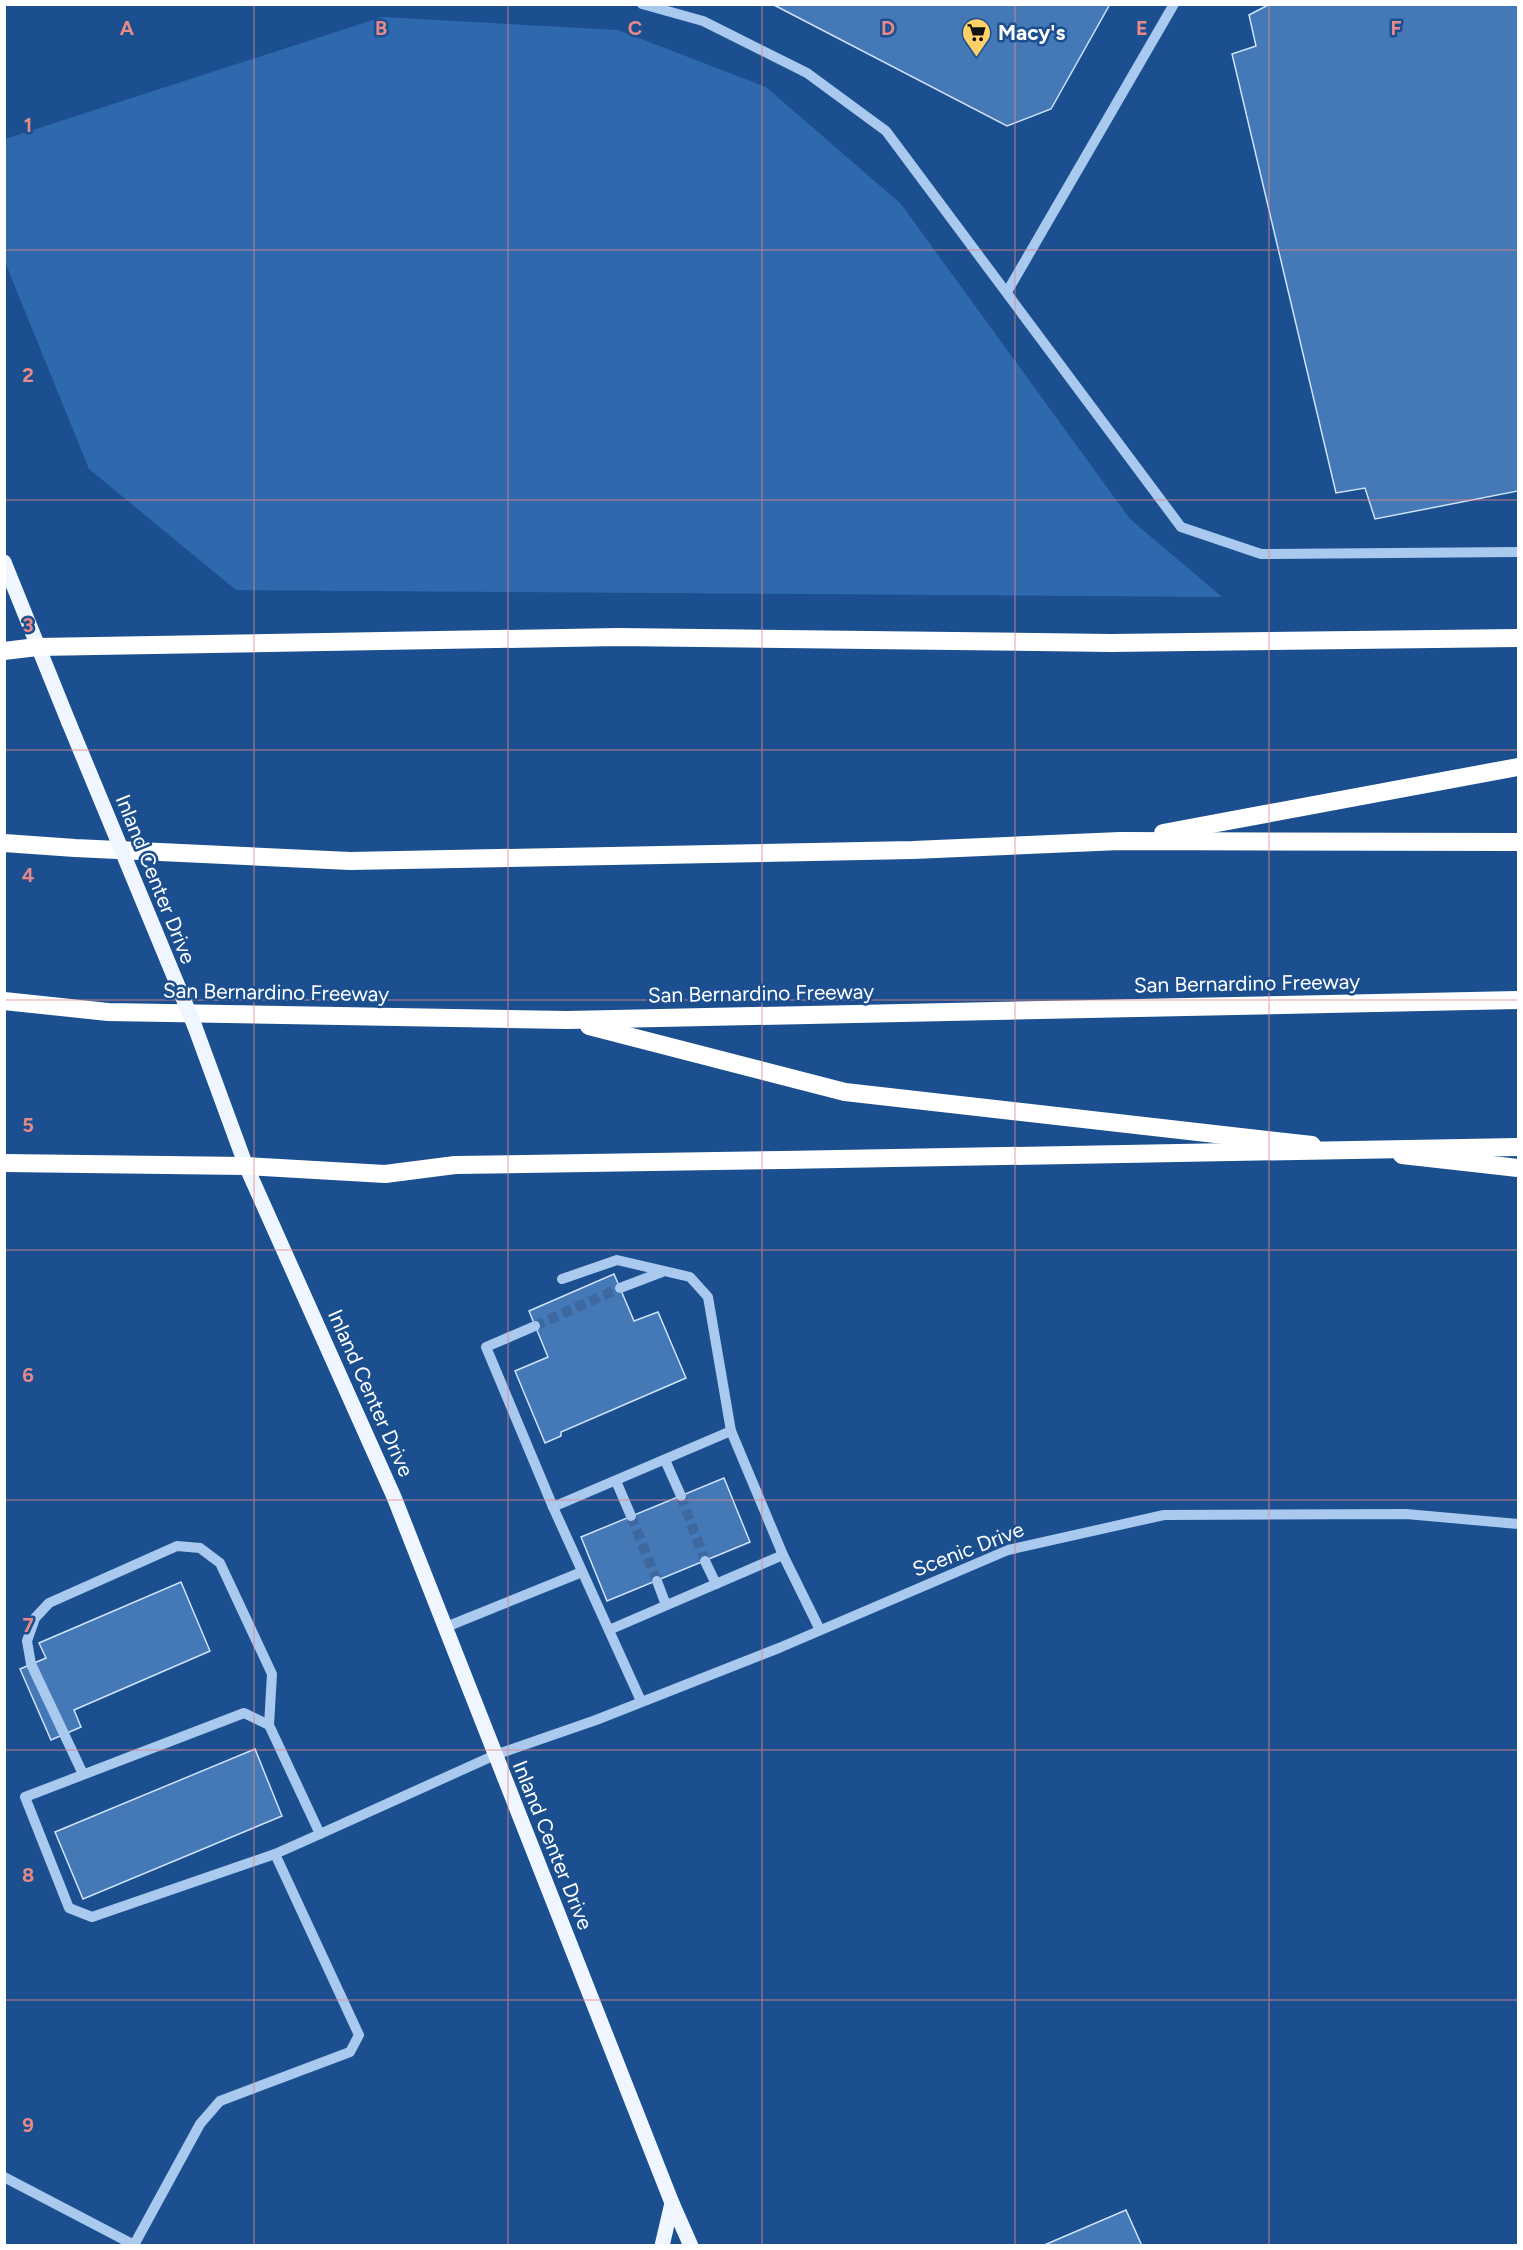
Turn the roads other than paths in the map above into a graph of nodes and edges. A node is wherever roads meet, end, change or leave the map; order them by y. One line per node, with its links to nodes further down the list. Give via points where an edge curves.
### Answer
1 (642, 4): 3 (street, via 703,21 807,73 886,131)
2 (1174, 4): 3 (street)
3 (1006, 292): 4 (street, via 1180,527 1261,554)
4 (1518, 552)
5 (4, 562): 7 (main road, Inland Center Drive)
6 (1518, 638): 7 (highway, via 1111,643 618,637)
7 (37, 647): 8 (highway); 18 (main road, Inland Center Drive, bridge, via 226,1108)
8 (4, 651)
9 (1518, 767): 10 (highway)
10 (1120, 841): 11 (highway); 12 (highway, via 913,850 350,861)
11 (1518, 842)
12 (4, 843)
13 (1518, 1000): 15 (highway, San Bernardino Freeway)
14 (4, 1001): 15 (highway, San Bernardino Freeway, via 108,1012)
15 (567, 1020): 19 (highway, via 845,1092)
16 (1518, 1147): 18 (highway, bridge, via 454,1165 385,1174)
17 (4, 1163): 18 (highway)
18 (246, 1166): 37 (main road, Inland Center Drive, via 394,1497)
19 (1518, 1168)
20 (662, 1272): 21 (street, via 616,1260); 22 (street); 24 (street, via 690,1276 708,1297)
21 (562, 1279)
22 (620, 1288)
23 (535, 1326): 28 (street, via 486,1347)
24 (731, 1431): 25 (street); 31 (street)
25 (665, 1460): 26 (street); 27 (street)
26 (616, 1481): 28 (street); 29 (street)
27 (681, 1496)
28 (554, 1507): 33 (street)
29 (632, 1516)
30 (1518, 1524): 39 (street, Scenic Drive, via 1406,1515 1164,1515 1008,1550)
31 (783, 1555): 35 (street); 39 (street)
32 (705, 1561): 35 (street)
33 (582, 1572): 37 (street); 38 (street)
34 (657, 1581): 36 (street)
35 (716, 1584): 36 (street)
36 (666, 1605): 38 (street)
37 (446, 1627): 42 (main road, Inland Center Drive)
38 (609, 1630): 40 (street)
39 (820, 1630): 40 (street, Scenic Drive)
40 (641, 1701): 42 (street, Scenic Drive)
41 (269, 1725): 43 (street, via 244,1713); 43 (street, via 272,1674 220,1563 200,1548 177,1546 49,1603 35,1618 27,1641 31,1664); 44 (street)
42 (495, 1755): 44 (street, Scenic Drive); 47 (main road, Inland Center Drive)
43 (83, 1774): 45 (street, Scenic Drive, via 25,1797 69,1908 92,1917)
44 (320, 1834): 45 (street, Scenic Drive)
45 (275, 1854): 48 (street, via 359,2035 350,2052 220,2101 200,2124)
46 (4, 2177): 48 (street)
47 (672, 2203): 49 (main road); 50 (main road, Inland Center Drive)
48 (135, 2245)
49 (662, 2246)
50 (691, 2246)

